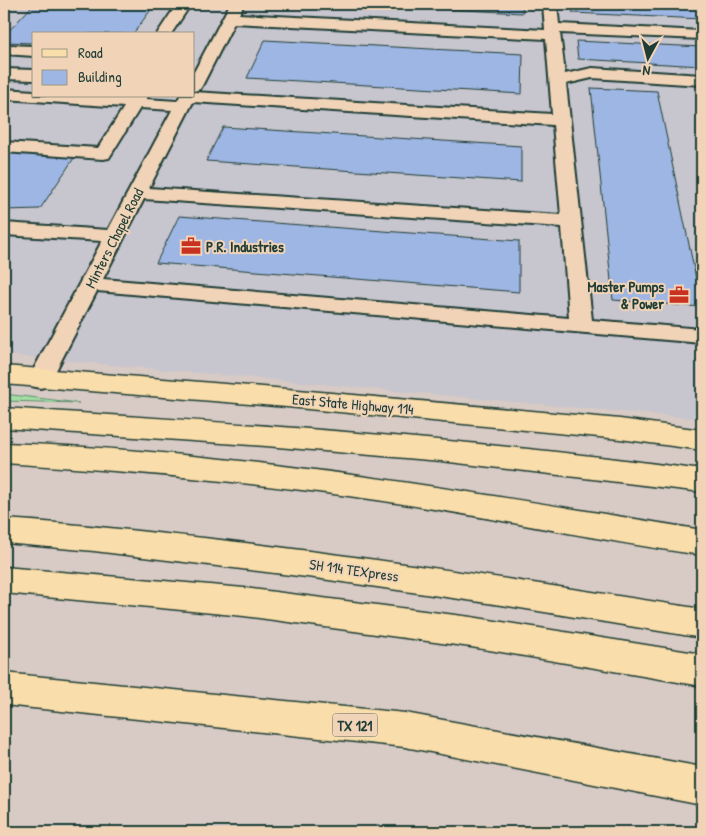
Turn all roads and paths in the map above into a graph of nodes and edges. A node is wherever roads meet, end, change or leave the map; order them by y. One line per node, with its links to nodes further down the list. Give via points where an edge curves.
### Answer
1 (184, 4): 6 (street)
2 (237, 4): 4 (street, Minters Chapel Road)
3 (550, 4): 5 (street)
4 (230, 18): 5 (street); 10 (street, Minters Chapel Road)
5 (552, 31): 7 (street); 15 (street)
6 (165, 32)
7 (702, 35)
8 (4, 50): 9 (street)
9 (32, 51)
10 (200, 61): 13 (street, Minters Chapel Road)
11 (4, 74): 12 (street)
12 (32, 75)
13 (195, 76)
14 (702, 80): 15 (street, via 592,73)
15 (557, 81): 23 (street)
16 (4, 94): 17 (street)
17 (32, 95)
18 (195, 96): 23 (street)
19 (93, 98): 22 (street)
20 (162, 98): 22 (street)
21 (187, 98): 25 (street, Minters Chapel Road)
22 (137, 100): 24 (street, via 103,154)
23 (561, 120): 26 (street)
24 (4, 147)
25 (137, 193): 26 (street); 28 (street, Minters Chapel Road)
26 (571, 222): 30 (street)
27 (4, 229): 28 (street)
28 (114, 236): 29 (street, Minters Chapel Road)
29 (90, 284): 30 (street); 33 (street, Minters Chapel Road)
30 (582, 326): 31 (street)
31 (702, 336)
32 (4, 375): 33 (main road, East State Highway 114)
33 (40, 380): 35 (main road, East State Highway 114, via 306,400 620,429)
34 (4, 418): 37 (main road, via 172,428 436,451 612,468)
35 (702, 440)
36 (4, 453): 39 (main road, via 270,475 500,508)
37 (702, 481)
38 (4, 531): 41 (main road, SH 114 TEXpress, via 254,556 468,585)
39 (702, 543)
40 (4, 580): 42 (main road, via 244,602 471,632)
41 (702, 624)
42 (702, 670)
43 (4, 689): 44 (main road, TX 121, via 405,730)
44 (702, 786)

